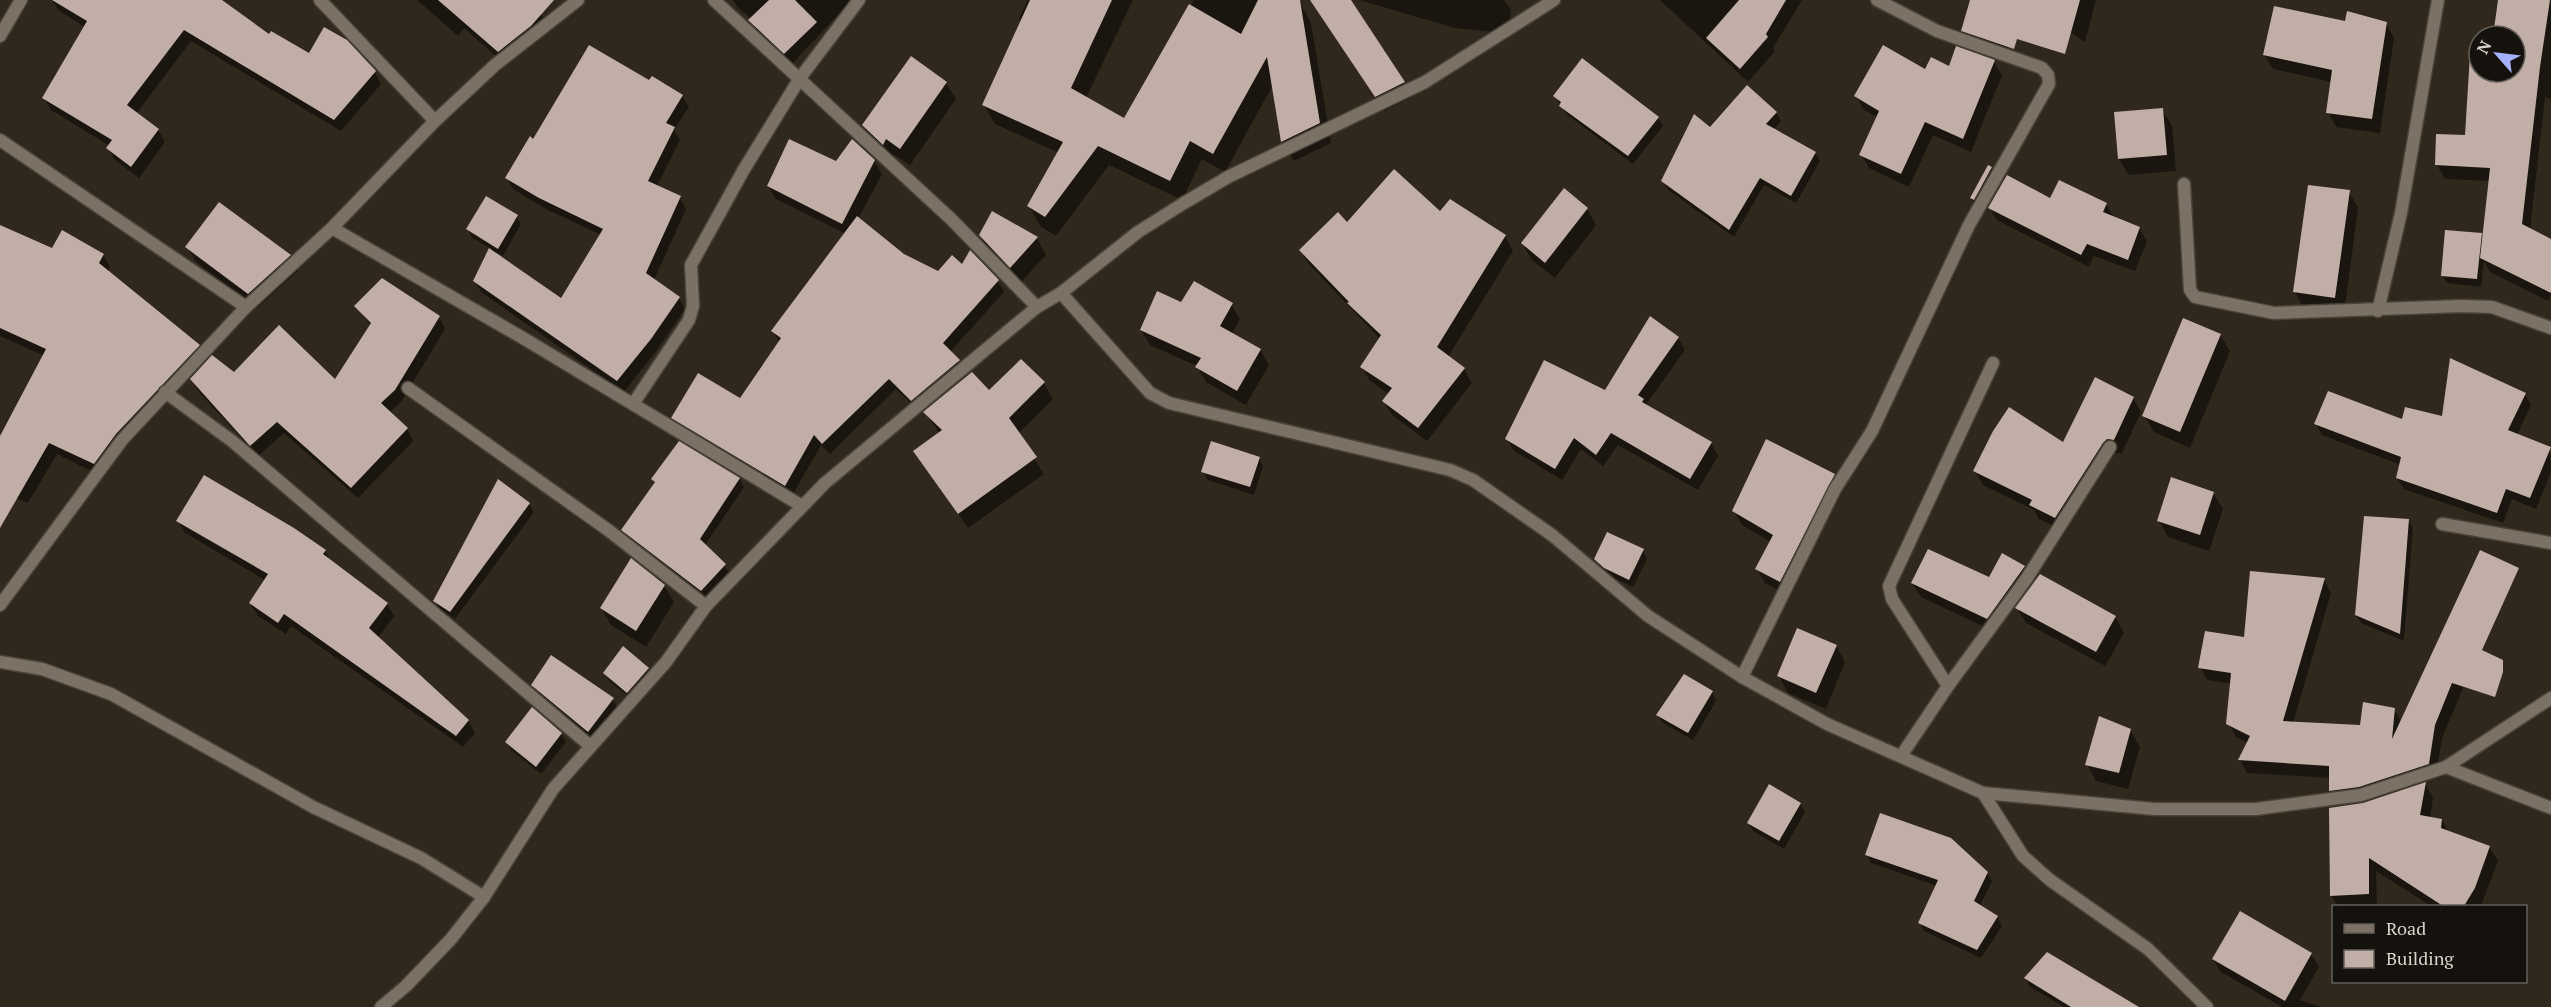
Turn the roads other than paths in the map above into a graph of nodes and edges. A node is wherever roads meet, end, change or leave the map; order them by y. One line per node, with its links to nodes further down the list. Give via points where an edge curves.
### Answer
1 (21, 0): 9 (street)
2 (320, 0): 11 (street)
3 (578, 0): 11 (street, via 495,65)
4 (714, 0): 10 (street)
5 (858, 0): 10 (street)
6 (1554, 0): 15 (street, via 1425,82 1228,177 1184,203 1138,232)
7 (1878, 0): 31 (street, via 1937,32 2042,68 2049,84 1969,225 1872,431 1835,489)
8 (2438, 0): 18 (street, via 2401,213)
9 (0, 36)
10 (800, 78): 17 (street, via 951,219); 23 (street, via 691,265 693,306 689,320)
11 (435, 121): 14 (street)
12 (0, 140): 16 (street)
13 (2184, 184): 18 (street, via 2190,290 2195,297 2274,313)
14 (332, 228): 16 (street); 23 (street)
15 (1061, 293): 17 (street); 31 (street, via 1150,393 1169,403 1450,470 1473,480 1552,536 1647,616)
16 (246, 307): 22 (street)
17 (1037, 307): 25 (street, via 825,483)
18 (2378, 311): 19 (street, via 2492,308)
19 (2551, 328)
20 (1993, 363): 32 (street, via 1889,586 1892,599)
21 (408, 388): 29 (street, via 608,530)
22 (165, 392): 28 (street, via 122,441); 34 (street, via 232,441)
23 (633, 404): 25 (street)
24 (2110, 447): 32 (street, via 2027,578)
25 (802, 507): 29 (street)
26 (2442, 524): 27 (street)
27 (2551, 543)
28 (0, 605)
29 (706, 606): 34 (street, via 666,662)
30 (0, 662): 39 (street, via 42,669 111,694 272,785 420,858)
31 (1742, 677): 35 (street, via 1827,724)
32 (1948, 686): 35 (street)
33 (2551, 698): 36 (street)
34 (589, 745): 39 (street, via 552,789)
35 (1901, 756): 37 (street)
36 (2446, 767): 37 (street, via 2361,795 2256,809 2154,809); 38 (street)
37 (1983, 793): 41 (street, via 2023,855 2050,880 2148,949)
38 (2551, 808)
39 (484, 897): 40 (street, via 451,939)
40 (381, 1007)
41 (2207, 1007)

